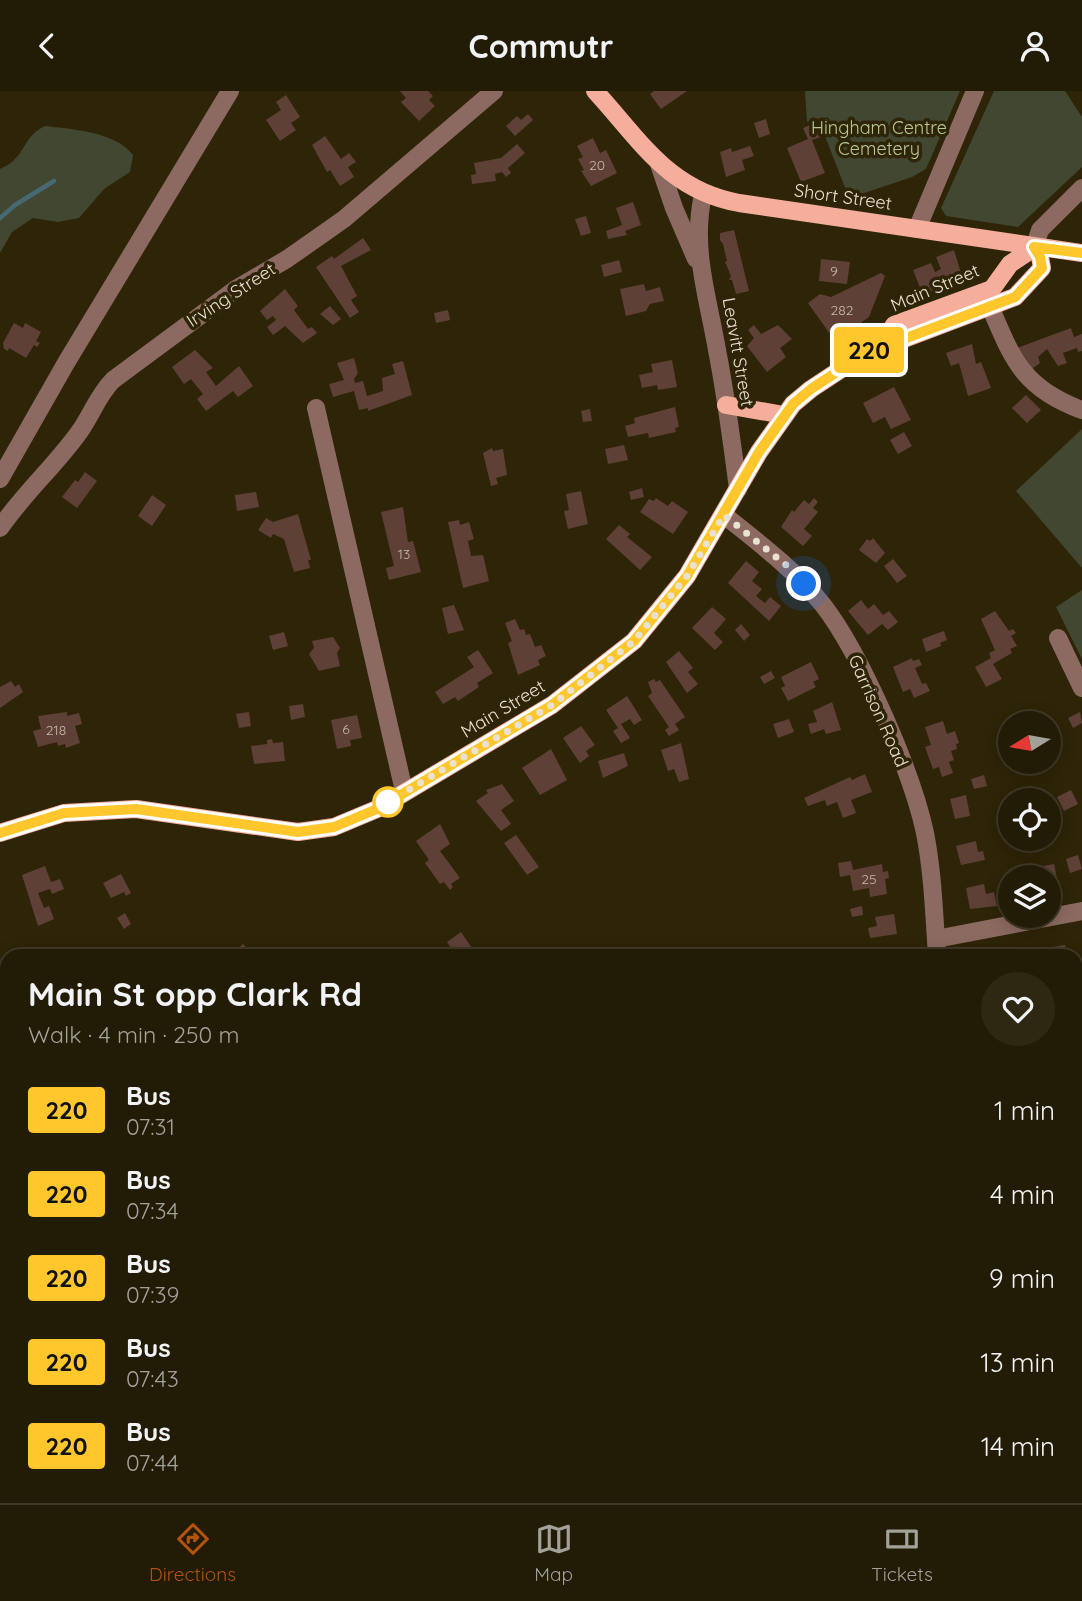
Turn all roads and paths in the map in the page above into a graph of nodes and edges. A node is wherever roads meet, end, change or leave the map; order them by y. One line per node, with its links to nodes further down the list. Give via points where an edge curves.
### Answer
1 (230, 91): 17 (street)
2 (494, 91): 20 (street, Irving Street, via 344,219 236,289 113,380 80,431)
3 (595, 91): 5 (main road, Leavitt Street)
4 (975, 91): 8 (street)
5 (658, 161): 7 (main road, Short Street); 11 (street, Leavitt Street)
6 (1082, 188): 9 (street, via 1040,230)
7 (703, 195): 8 (main road, Short Street); 11 (street, Leavitt Street)
8 (917, 229): 9 (main road, Short Street)
9 (1034, 247): 10 (main road); 12 (main road, Main Street, via 1010,264); 12 (main road, Main Street, via 1042,268 1015,297)
10 (1082, 253)
11 (699, 265): 13 (street, Leavitt Street)
12 (988, 299): 15 (street, via 1023,373 1045,392); 16 (main road, Main Street, via 925,323 894,325 884,341 811,389)
13 (726, 405): 16 (main road); 18 (street, Leavitt Street)
14 (316, 408): 23 (street)
15 (1082, 410)
16 (784, 415): 18 (main road, Main Street)
17 (0, 478)
18 (738, 489): 19 (main road, Main Street)
19 (724, 515): 23 (main road, Main Street, via 681,585 634,641 552,705); 26 (street, Garrison Road, via 786,565 821,603 884,718 921,817 934,891)
20 (0, 528)
21 (1058, 638): 22 (street)
22 (1082, 688)
23 (404, 791): 24 (main road, Main Street, via 360,817 307,831 136,809 64,813)
24 (0, 833)
25 (1082, 911): 26 (street)
26 (936, 947)

